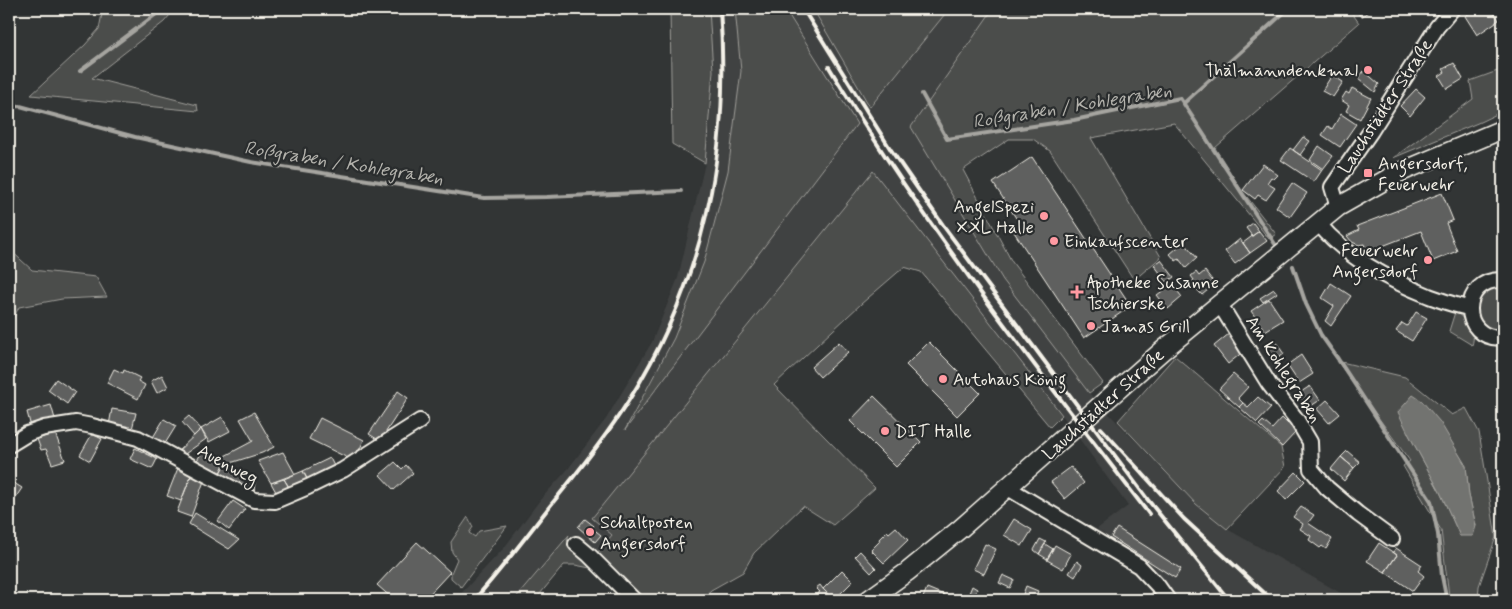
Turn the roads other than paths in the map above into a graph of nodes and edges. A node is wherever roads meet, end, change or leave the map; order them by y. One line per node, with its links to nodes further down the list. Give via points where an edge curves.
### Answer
1 (1452, 9): 3 (street, Lauchstädter Straße, via 1332,187)
2 (1503, 129): 3 (main road, Lauchstädter Straße, via 1396,174)
3 (1338, 208): 4 (main road, Lauchstädter Straße)
4 (1318, 223): 6 (main road, Lauchstädter Straße); 7 (street, via 1340,247 1389,278 1450,304)
5 (1503, 280): 7 (street, via 1482,285 1473,295)
6 (1219, 303): 11 (main road, Lauchstädter Straße); 12 (street, Am Kohlegraben, via 1269,384 1310,442 1311,469 1327,488)
7 (1470, 308): 8 (street, via 1471,317 1480,332)
8 (1503, 338)
9 (420, 422): 10 (street, Auenweg, via 343,470 275,501 254,500 138,438 92,426 76,423 44,428)
10 (9, 445)
11 (1008, 488): 15 (main road, Lauchstädter Straße); 16 (street, via 1138,566)
12 (1392, 539)
13 (576, 544): 14 (street)
14 (634, 600)
15 (868, 600)
16 (1168, 600)

